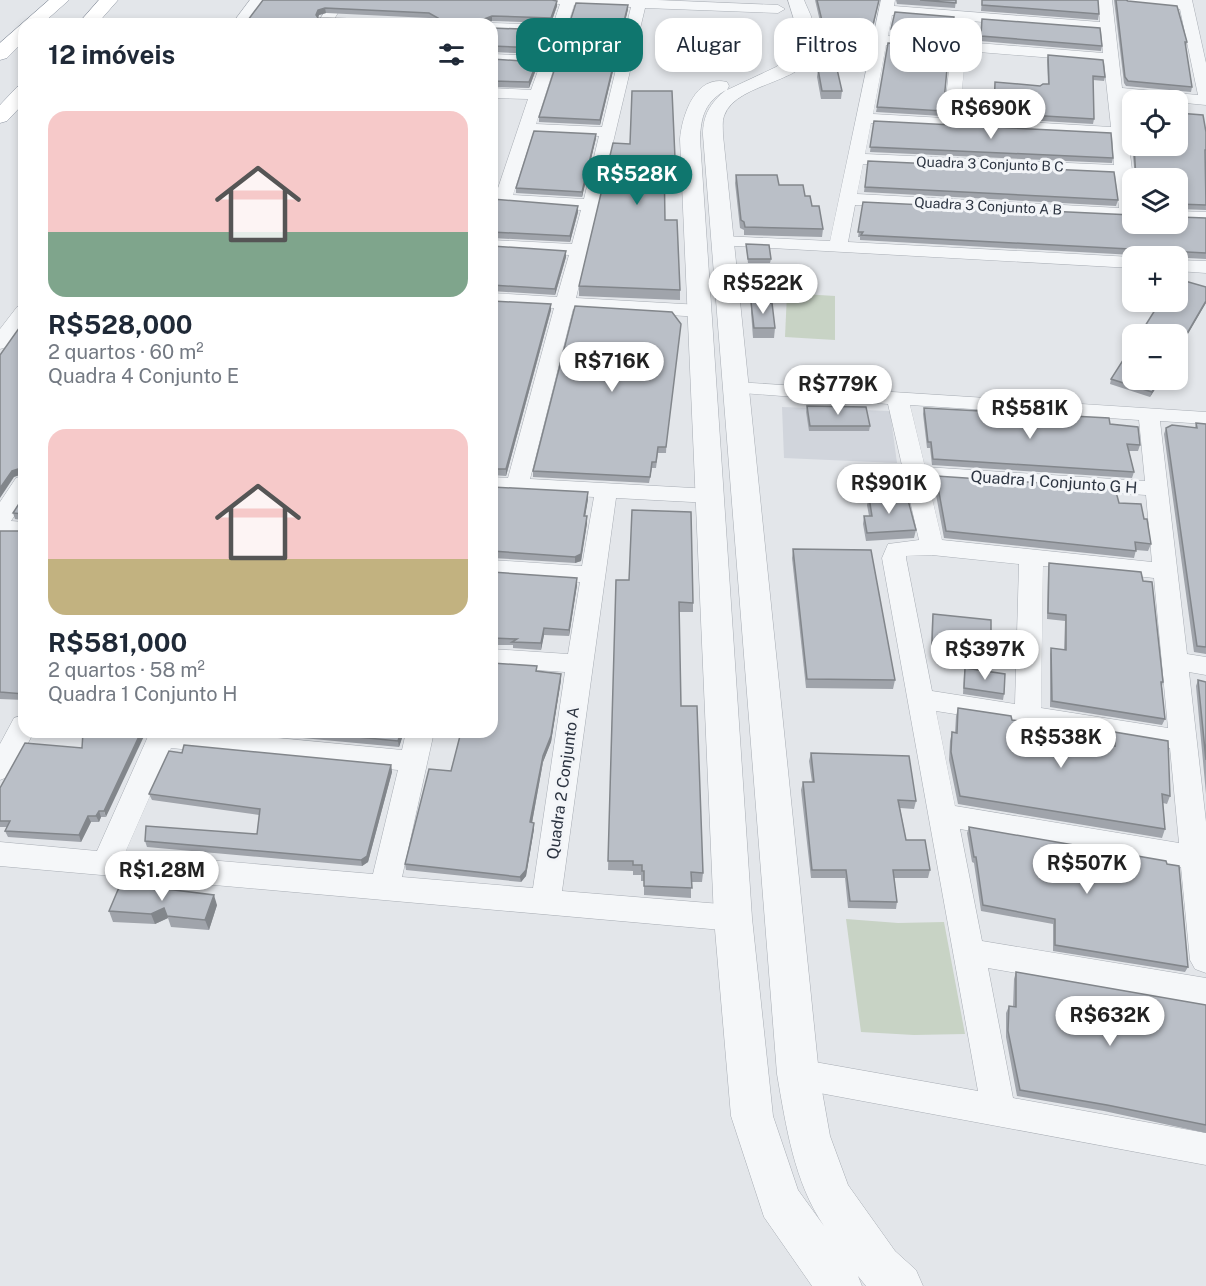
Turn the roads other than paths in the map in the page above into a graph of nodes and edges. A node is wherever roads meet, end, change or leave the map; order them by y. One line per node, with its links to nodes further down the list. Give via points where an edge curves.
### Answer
1 (60, 0): 14 (highway)
2 (257, 0): 16 (street)
3 (339, 0): 17 (street)
4 (554, 0): 8 (street)
5 (1105, 0): 20 (street)
6 (1126, 0): 9 (street)
7 (112, 1): 15 (highway)
8 (568, 1): 10 (street); 18 (street)
9 (1186, 2): 36 (street)
10 (639, 3): 11 (street); 41 (street)
11 (716, 3): 12 (street)
12 (783, 3): 46 (street, via 786,41 781,52 707,92 696,105 691,118)
13 (887, 5): 20 (street); 23 (street)
14 (38, 18)
15 (94, 18)
16 (244, 18)
17 (328, 18)
18 (563, 18)
19 (498, 27): 21 (street)
20 (1107, 27): 28 (street)
21 (516, 28)
22 (18, 36): 26 (highway)
23 (880, 40): 24 (street); 38 (street)
24 (890, 41)
25 (982, 48): 28 (street)
26 (0, 54)
27 (498, 58): 29 (street)
28 (1111, 58): 32 (street)
29 (516, 59)
30 (544, 72): 34 (street)
31 (956, 72): 39 (street)
32 (1115, 92): 36 (street); 42 (street)
33 (498, 93): 34 (street)
34 (537, 95): 40 (street)
35 (18, 98): 37 (highway)
36 (1206, 99)
37 (0, 117)
38 (864, 118): 39 (street); 43 (street)
39 (951, 123): 42 (street)
40 (526, 128): 41 (street); 47 (street)
41 (608, 132): 50 (street)
42 (1119, 132): 44 (street)
43 (856, 159): 45 (street, Quadra 3 Conjunto B C); 48 (street)
44 (1123, 168)
45 (1122, 170)
46 (706, 197): 54 (street); 63 (street)
47 (498, 198)
48 (848, 199): 51 (street, Quadra 3 Conjunto A B); 56 (street)
49 (498, 200): 50 (street)
50 (591, 204): 57 (street)
51 (1122, 214)
52 (1188, 217): 53 (street)
53 (1206, 218)
54 (723, 241): 56 (street); 67 (street)
55 (498, 246): 57 (street)
56 (838, 247): 58 (street)
57 (579, 250): 62 (street)
58 (1122, 262)
59 (1188, 266): 60 (street)
60 (1206, 267)
61 (498, 299): 62 (street)
62 (565, 303): 63 (street); 72 (street)
63 (700, 311): 76 (street)
64 (18, 319): 65 (street)
65 (0, 343)
66 (898, 400): 67 (street, via 791,393 759,401); 68 (street); 70 (street)
67 (738, 401): 77 (street)
68 (1149, 415): 69 (street); 73 (street)
69 (1206, 418)
70 (914, 473): 73 (street, Quadra 1 Conjunto G H); 81 (street)
71 (498, 484): 72 (street)
72 (517, 486): 74 (street)
73 (1157, 489): 84 (street)
74 (606, 490): 76 (street); 85 (street, Quadra 2 Conjunto A)
75 (18, 492): 78 (street)
76 (711, 506): 77 (street); 90 (street)
77 (748, 517): 91 (street)
78 (0, 520)
79 (0, 528): 80 (street)
80 (18, 529)
81 (932, 547): 82 (street); 92 (street, via 896,549 894,558)
82 (1031, 557): 84 (street); 93 (street)
83 (498, 568): 85 (street)
84 (1166, 571): 87 (street)
85 (593, 575): 88 (street, Quadra 2 Conjunto A)
86 (498, 658): 88 (street)
87 (1175, 661): 89 (street); 100 (street)
88 (579, 664): 108 (street, Quadra 2 Conjunto A)
89 (1206, 666)
90 (721, 689): 91 (street, via 735,699 751,698); 95 (street)
91 (764, 691): 96 (street)
92 (921, 699): 93 (street); 103 (street)
93 (1028, 716): 100 (street)
94 (16, 726): 102 (street)
95 (723, 734): 96 (street, via 734,727 754,727); 109 (street)
96 (768, 737): 114 (street)
97 (162, 738): 106 (street)
98 (192, 738): 101 (street)
99 (419, 738): 101 (street)
100 (1183, 740): 105 (street)
101 (413, 761): 107 (street)
102 (0, 769)
103 (943, 815): 105 (street); 110 (street)
104 (0, 854): 106 (street)
105 (1196, 858): 111 (street)
106 (106, 864): 107 (street)
107 (385, 888): 108 (street)
108 (546, 901): 109 (street)
109 (733, 918): 113 (street)
110 (969, 952): 112 (street); 117 (street)
111 (1206, 960)
112 (1206, 992)
113 (743, 1020): 114 (street, via 754,1033 770,1039 783,1036); 115 (street)
114 (794, 1023): 116 (street)
115 (748, 1069): 116 (street, via 759,1060 774,1056 788,1061); 120 (street, via 752,1116 780,1202)
116 (798, 1071): 117 (street); 119 (street, via 809,1136 830,1197)
117 (999, 1111): 118 (street)
118 (1206, 1149)
119 (857, 1236): 120 (street); 121 (street, via 879,1267)
120 (829, 1271)
121 (900, 1286)

